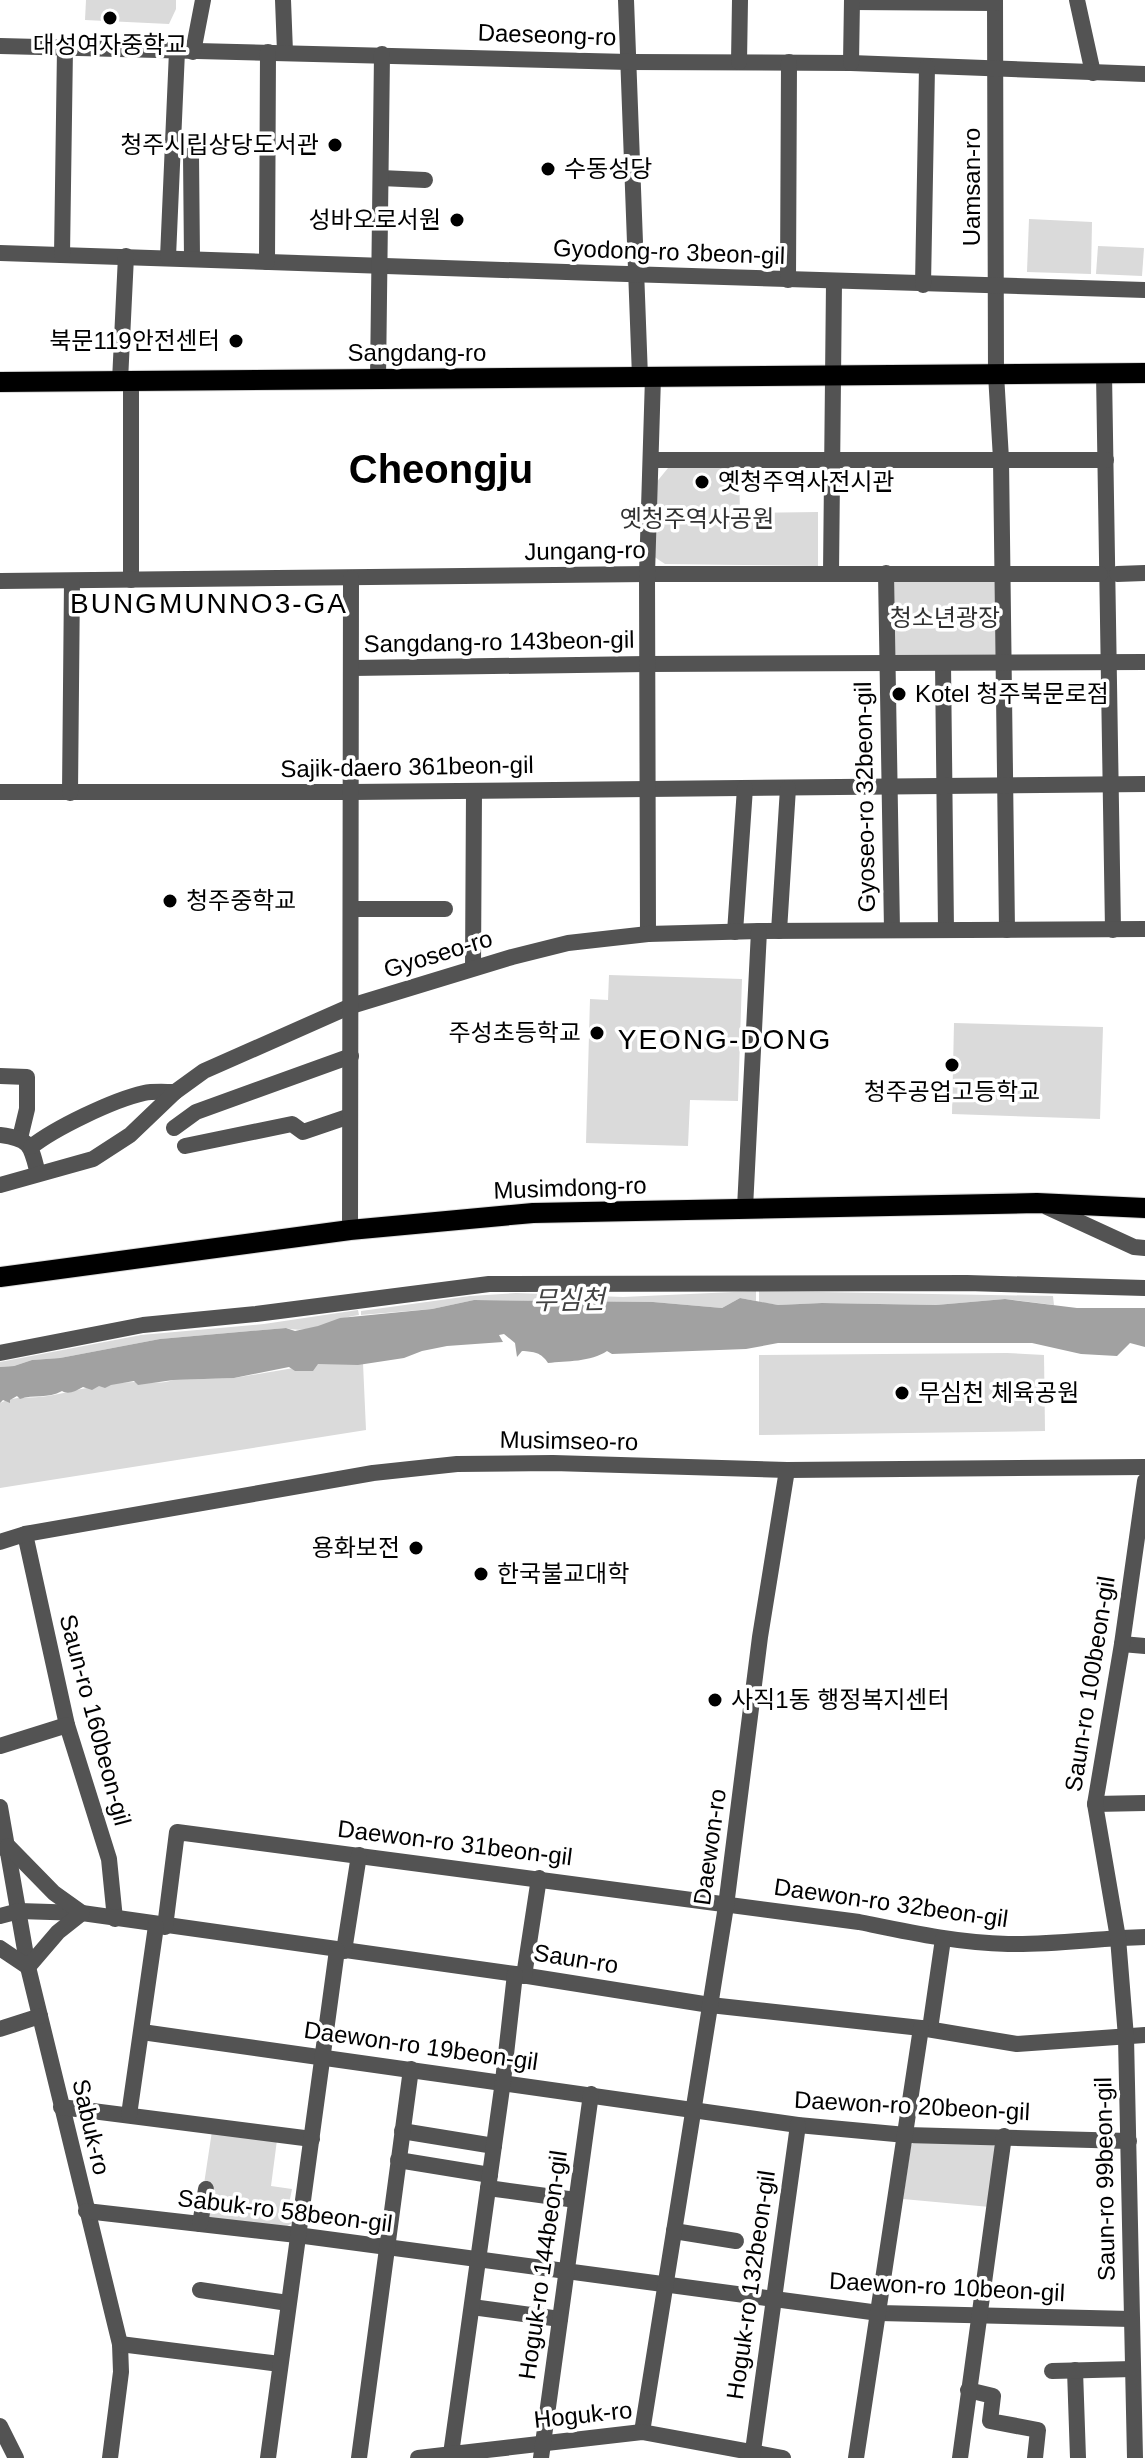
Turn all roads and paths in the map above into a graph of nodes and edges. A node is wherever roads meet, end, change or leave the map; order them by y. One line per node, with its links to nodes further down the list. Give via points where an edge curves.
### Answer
1 (203, 0): 10 (street)
2 (283, 0): 11 (street)
3 (626, 0): 13 (street, Sangdang-ro 143beon-gil)
4 (740, 0): 14 (street)
5 (1077, 0): 19 (street)
6 (852, 1): 7 (street); 16 (street)
7 (995, 1): 18 (street, Uamsan-ro)
8 (0, 46): 9 (street, Daeseong-ro)
9 (65, 48): 10 (street, Daeseong-ro); 25 (street)
10 (185, 51): 11 (street, Daeseong-ro); 27 (street)
11 (276, 52): 12 (street, Daeseong-ro); 29 (street)
12 (382, 54): 13 (street, Daeseong-ro); 22 (street)
13 (629, 62): 14 (street, Daeseong-ro); 31 (street, Sangdang-ro 143beon-gil)
14 (739, 62): 15 (street, Daeseong-ro)
15 (789, 62): 16 (street, Daeseong-ro); 32 (street)
16 (851, 63): 17 (street, Daeseong-ro)
17 (927, 67): 18 (street, Daeseong-ro); 34 (street)
18 (996, 70): 19 (street, Daeseong-ro); 35 (street, Uamsan-ro)
19 (1093, 73): 20 (street, Daeseong-ro)
20 (1145, 74)
21 (191, 155): 28 (street)
22 (381, 178): 23 (street); 30 (street)
23 (425, 180)
24 (0, 253): 25 (street, Gyodong-ro 3beon-gil)
25 (62, 255): 26 (street, Gyodong-ro 3beon-gil)
26 (126, 256): 27 (street, Gyodong-ro 3beon-gil); 43 (street)
27 (168, 257): 28 (street, Gyodong-ro 3beon-gil)
28 (192, 258): 29 (street, Gyodong-ro 3beon-gil)
29 (267, 262): 30 (street, Gyodong-ro 3beon-gil)
30 (380, 268): 31 (street, Gyodong-ro 3beon-gil); 42 (street)
31 (637, 275): 32 (street, Gyodong-ro 3beon-gil); 41 (street, Sangdang-ro 143beon-gil)
32 (788, 280): 33 (street, Gyodong-ro 3beon-gil)
33 (834, 282): 34 (street, Gyodong-ro 3beon-gil); 40 (street)
34 (923, 285): 35 (street, Gyodong-ro 3beon-gil)
35 (997, 286): 36 (street, Gyodong-ro 3beon-gil); 39 (street, Uamsan-ro)
36 (1145, 290)
37 (1104, 373): 38 (main road, Sangdang-ro); 39 (main road, Sangdang-ro); 48 (street)
38 (1145, 373)
39 (996, 374): 40 (main road, Sangdang-ro); 45 (street, Uamsan-ro)
40 (834, 375): 41 (main road, Sangdang-ro); 47 (street)
41 (646, 377): 42 (main road, Sangdang-ro); 46 (street, Sangdang-ro 143beon-gil)
42 (378, 379): 43 (main road, Sangdang-ro)
43 (126, 381): 44 (main road, Sangdang-ro); 55 (street)
44 (0, 382)
45 (1001, 459): 47 (street); 48 (street); 53 (street, Uamsan-ro)
46 (651, 460): 47 (street); 51 (street, Sangdang-ro 143beon-gil)
47 (833, 460): 52 (street)
48 (1106, 460): 61 (street)
49 (886, 573): 52 (street, Jungang-ro); 53 (street, Jungang-ro); 63 (street, Gyoseo-ro 32beon-gil)
50 (1145, 573): 53 (street, Jungang-ro)
51 (647, 574): 52 (street, Jungang-ro); 54 (street, Jungang-ro); 62 (street, Sangdang-ro 143beon-gil)
52 (831, 574)
53 (1003, 574): 58 (street, Uamsan-ro)
54 (351, 578): 55 (street, Jungang-ro); 64 (street)
55 (131, 580): 57 (street, Jungang-ro)
56 (0, 581): 57 (street, Jungang-ro)
57 (72, 581): 76 (street)
58 (1003, 662): 60 (street, Gyoseo-ro 32beon-gil); 61 (street, Gyoseo-ro 32beon-gil); 65 (street, Uamsan-ro)
59 (1145, 662): 61 (street, Gyoseo-ro 32beon-gil)
60 (943, 663): 63 (street, Gyoseo-ro 32beon-gil); 68 (street)
61 (1109, 663): 66 (street)
62 (647, 664): 63 (street, Sangdang-ro 143beon-gil); 64 (street, Sangdang-ro 143beon-gil); 70 (street, Sangdang-ro 143beon-gil)
63 (885, 664): 69 (street, Gyoseo-ro 32beon-gil)
64 (352, 668): 75 (street)
65 (1004, 784): 66 (street, Sajik-daero 361beon-gil); 68 (street, Sajik-daero 361beon-gil); 82 (street, Uamsan-ro)
66 (1111, 784): 67 (street, Sajik-daero 361beon-gil); 83 (street)
67 (1145, 784)
68 (944, 786): 69 (street, Sajik-daero 361beon-gil); 81 (street)
69 (890, 787): 72 (street, Sajik-daero 361beon-gil); 80 (street, Gyoseo-ro 32beon-gil)
70 (648, 788): 71 (street, Sajik-daero 361beon-gil); 73 (street, Sajik-daero 361beon-gil); 87 (street, Sangdang-ro 143beon-gil)
71 (745, 788): 72 (street, Sajik-daero 361beon-gil); 86 (street)
72 (788, 788): 85 (street)
73 (474, 791): 75 (street, Sajik-daero 361beon-gil); 88 (street)
74 (0, 792): 76 (street, Sajik-daero 361beon-gil)
75 (352, 792): 76 (street, Sajik-daero 361beon-gil); 77 (street)
76 (70, 793)
77 (351, 909): 78 (street); 89 (street)
78 (445, 909)
79 (1145, 929): 83 (street, Gyoseo-ro)
80 (892, 930): 81 (street, Gyoseo-ro); 85 (street, Gyoseo-ro)
81 (946, 930): 82 (street, Gyoseo-ro)
82 (1007, 930): 83 (street, Gyoseo-ro)
83 (1113, 930)
84 (759, 931): 85 (street, Gyoseo-ro); 86 (street, Gyoseo-ro); 101 (street)
85 (779, 931)
86 (735, 932): 87 (street, Gyoseo-ro)
87 (648, 934): 88 (street, Gyoseo-ro, via 568,943)
88 (473, 968): 89 (street, Gyoseo-ro)
89 (351, 1006): 90 (street); 92 (street, Gyoseo-ro, via 204,1071)
90 (351, 1056): 93 (street); 94 (street, via 196,1112)
91 (0, 1076): 96 (street, via 27,1077)
92 (175, 1092): 96 (street, Gyoseo-ro, via 143,1093); 98 (street, Gyoseo-ro, via 130,1135 93,1159)
93 (350, 1116): 97 (street, via 303,1132 292,1124); 103 (street)
94 (174, 1128)
95 (0, 1135): 96 (street)
96 (25, 1142): 98 (street)
97 (185, 1146)
98 (38, 1174): 99 (street, Gyoseo-ro)
99 (0, 1185)
100 (1037, 1203): 101 (main road, Musimdong-ro); 102 (main road, Musimdong-ro); 104 (street)
101 (745, 1208): 103 (main road, Musimdong-ro, via 533,1213)
102 (1145, 1208)
103 (350, 1230): 105 (main road, Musimdong-ro)
104 (1145, 1248)
105 (0, 1277)
106 (1145, 1288): 107 (street, via 489,1284 143,1325)
107 (0, 1353)
108 (1145, 1456): 109 (street)
109 (1125, 1467): 110 (street, Musimseo-ro); 111 (street, Musimseo-ro)
110 (1145, 1467)
111 (787, 1470): 113 (street, Musimseo-ro, via 457,1464 373,1473); 126 (street, Daewon-ro)
112 (1145, 1482): 115 (street, Saun-ro 100beon-gil)
113 (25, 1534): 114 (street, Musimseo-ro); 117 (street, Saun-ro 160beon-gil)
114 (0, 1542)
115 (1122, 1644): 116 (street); 120 (street, Saun-ro 100beon-gil)
116 (1145, 1646)
117 (67, 1725): 118 (street); 130 (street, Saun-ro 160beon-gil, via 109,1859)
118 (0, 1746)
119 (1145, 1803): 120 (street)
120 (1095, 1804): 133 (street, Saun-ro 100beon-gil)
121 (0, 1807): 122 (street, Sabuk-ro)
122 (8, 1846): 124 (street); 127 (street, Sabuk-ro); 128 (street)
123 (359, 1855): 125 (street, Daewon-ro 31beon-gil); 131 (street, Daewon-ro 31beon-gil, via 177,1832); 136 (street)
124 (0, 1866)
125 (539, 1878): 126 (street, Daewon-ro 31beon-gil); 138 (street)
126 (726, 1906): 134 (street, Daewon-ro 32beon-gil, via 859,1922); 139 (street, Daewon-ro)
127 (19, 1911): 128 (street, Saun-ro); 129 (street, Saun-ro); 137 (street, Sabuk-ro)
128 (82, 1913): 130 (street, Saun-ro); 137 (street)
129 (0, 1916)
130 (115, 1919): 131 (street, Saun-ro)
131 (161, 1927): 136 (street, Saun-ro); 143 (street)
132 (1145, 1937): 133 (street, Daewon-ro 32beon-gil)
133 (1118, 1938): 134 (street, Daewon-ro 32beon-gil, via 1006,1944); 145 (street, Saun-ro 100beon-gil)
134 (943, 1939): 141 (street)
135 (0, 1948): 137 (street)
136 (341, 1950): 138 (street, Saun-ro); 146 (street)
137 (28, 1967): 140 (street, Sabuk-ro)
138 (520, 1975): 139 (street, Saun-ro); 148 (street)
139 (710, 2005): 141 (street, Saun-ro); 152 (street, Daewon-ro)
140 (40, 2016): 142 (street); 151 (street, Sabuk-ro)
141 (926, 2028): 145 (street, Saun-ro, via 1017,2044); 156 (street)
142 (0, 2029)
143 (142, 2032): 146 (street, Daewon-ro 19beon-gil); 153 (street)
144 (1145, 2035): 145 (street, Saun-ro)
145 (1126, 2037): 150 (street, Saun-ro 99beon-gil)
146 (323, 2056): 147 (street, Daewon-ro 19beon-gil); 158 (street)
147 (411, 2069): 148 (street, Daewon-ro 19beon-gil); 155 (street)
148 (503, 2081): 149 (street, Daewon-ro 19beon-gil); 160 (street)
149 (591, 2094): 152 (street, Daewon-ro 19beon-gil); 164 (street, Hoguk-ro 144beon-gil)
150 (1137, 2100): 159 (street, Saun-ro 99beon-gil)
151 (61, 2107): 153 (street); 165 (street, Sabuk-ro)
152 (693, 2112): 154 (street, Daewon-ro 20beon-gil); 167 (street, Daewon-ro)
153 (129, 2115): 158 (street)
154 (798, 2125): 156 (street, Daewon-ro 20beon-gil); 175 (street, Hoguk-ro 132beon-gil)
155 (402, 2131): 160 (street); 161 (street)
156 (906, 2135): 157 (street, Daewon-ro 20beon-gil); 178 (street)
157 (1004, 2136): 159 (street, Daewon-ro 20beon-gil); 179 (street)
158 (312, 2139): 168 (street)
159 (1129, 2141): 181 (street, Saun-ro 99beon-gil)
160 (494, 2146): 162 (street)
161 (398, 2160): 162 (street); 170 (street)
162 (489, 2182): 164 (street); 171 (street)
163 (206, 2189): 166 (street)
164 (576, 2200): 172 (street, Hoguk-ro 144beon-gil)
165 (86, 2211): 166 (street, Sabuk-ro 58beon-gil); 182 (street, Sabuk-ro)
166 (200, 2224): 168 (street, Sabuk-ro 58beon-gil)
167 (674, 2231): 169 (street); 173 (street, Daewon-ro)
168 (297, 2235): 170 (street, Sabuk-ro 58beon-gil); 176 (street)
169 (736, 2241)
170 (385, 2248): 171 (street, Sabuk-ro 58beon-gil); 197 (street)
171 (478, 2260): 172 (street, Sabuk-ro 58beon-gil); 177 (street)
172 (566, 2272): 173 (street, Daewon-ro 10beon-gil); 180 (street, Hoguk-ro 144beon-gil)
173 (666, 2284): 175 (street, Daewon-ro 10beon-gil); 190 (street, Daewon-ro)
174 (200, 2290): 176 (street)
175 (774, 2299): 178 (street, Daewon-ro 10beon-gil); 193 (street, Hoguk-ro 132beon-gil)
176 (288, 2303): 183 (street)
177 (472, 2307): 180 (street); 192 (street)
178 (879, 2313): 179 (street, Daewon-ro 10beon-gil); 200 (street)
179 (977, 2316): 181 (street, Daewon-ro 10beon-gil); 188 (street)
180 (560, 2319): 191 (street, Hoguk-ro 144beon-gil)
181 (1131, 2319): 184 (street, Saun-ro 99beon-gil)
182 (120, 2344): 183 (street); 195 (street, Sabuk-ro)
183 (280, 2364): 196 (street)
184 (1133, 2369): 185 (street); 187 (street, Saun-ro 99beon-gil)
185 (1075, 2370): 186 (street); 203 (street)
186 (1052, 2371)
187 (1139, 2388): 204 (street, Saun-ro 99beon-gil)
188 (968, 2390): 201 (street); 202 (street, via 993,2396 990,2421 1038,2430)
189 (0, 2426): 194 (street)
190 (642, 2432): 191 (street, Hoguk-ro); 193 (street, Hoguk-ro)
191 (541, 2450): 192 (street, Hoguk-ro)
192 (451, 2454): 198 (street, Hoguk-ro)
193 (750, 2456): 199 (street, Hoguk-ro)
194 (16, 2458)
195 (110, 2458)
196 (268, 2458)
197 (359, 2458)
198 (418, 2458)
199 (783, 2458)
200 (856, 2458)
201 (960, 2458)
202 (1035, 2458)
203 (1078, 2458)
204 (1135, 2458)

